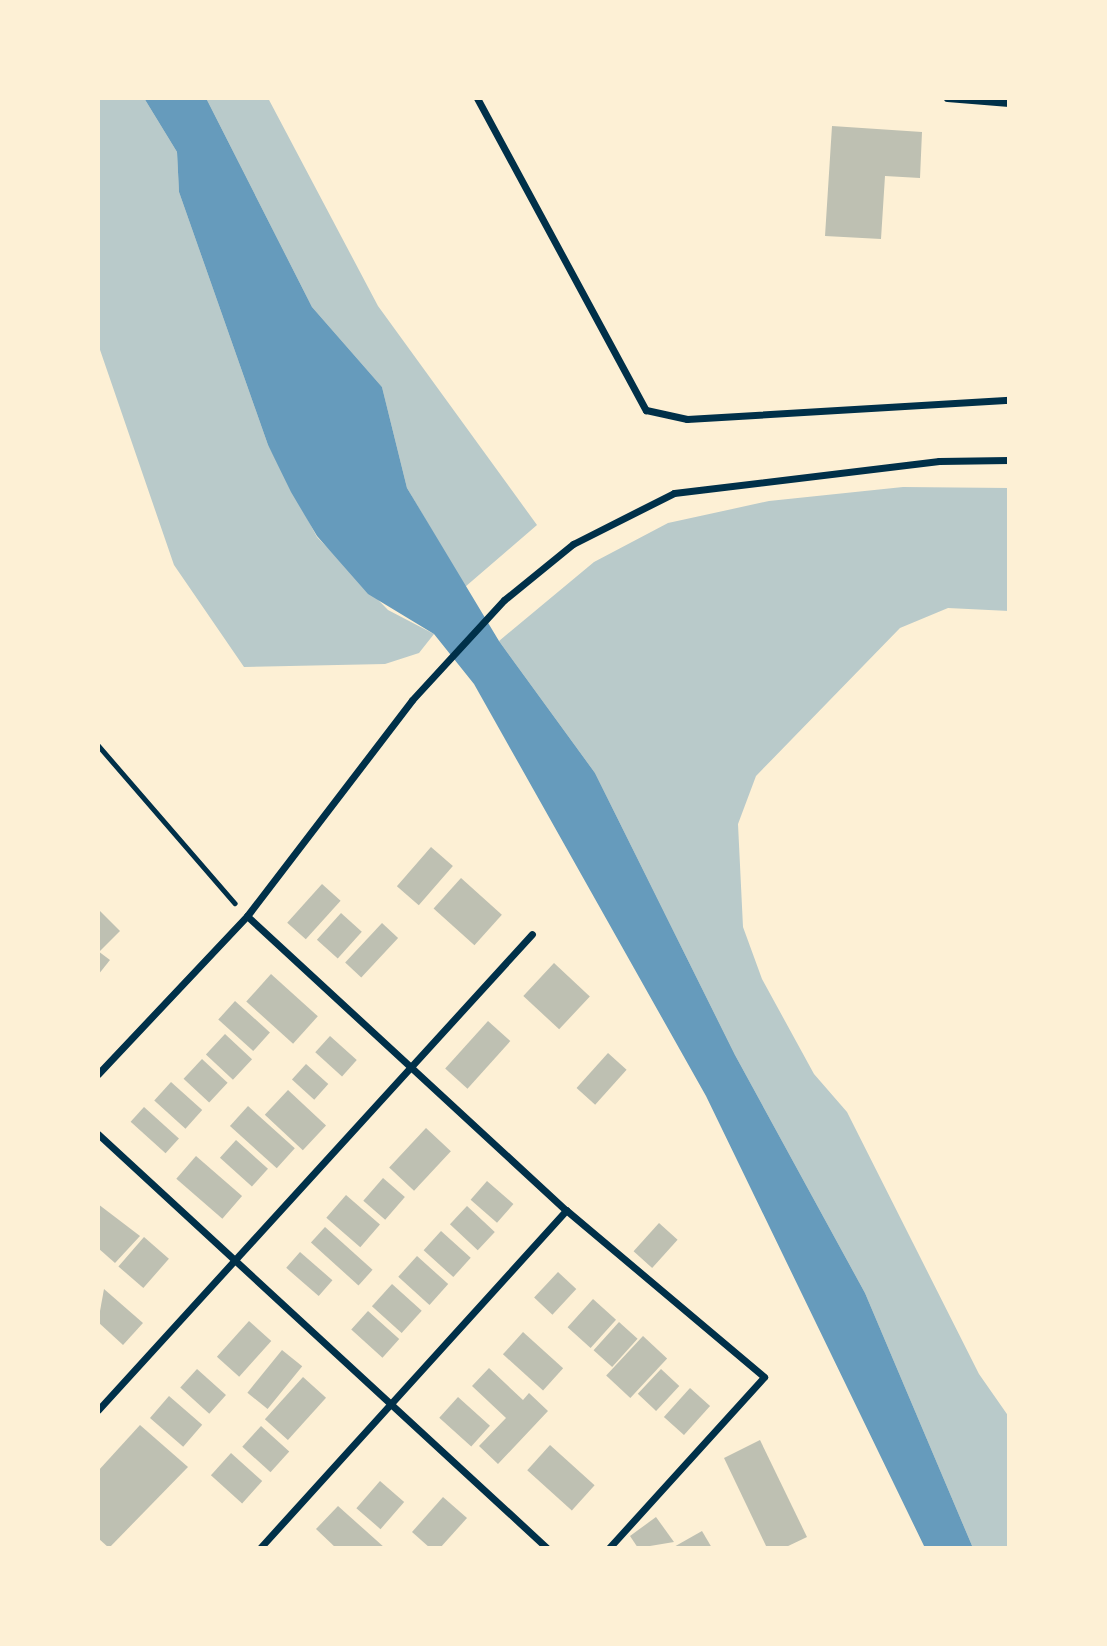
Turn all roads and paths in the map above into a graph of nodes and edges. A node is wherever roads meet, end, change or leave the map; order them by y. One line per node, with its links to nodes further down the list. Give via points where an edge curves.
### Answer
1 (477, 98): 4 (street, via 646,410 687,419)
2 (947, 98): 3 (street)
3 (1009, 103)
4 (1009, 400)
5 (1009, 460): 7 (street, via 939,461 674,493 573,544 504,600 412,700)
6 (98, 745): 7 (path)
7 (247, 916): 9 (street); 10 (street)
8 (532, 934): 9 (street)
9 (414, 1066): 12 (street); 13 (street)
10 (98, 1074)
11 (98, 1134): 13 (street)
12 (566, 1210): 14 (street); 18 (street, via 764,1377)
13 (233, 1259): 14 (street); 15 (street)
14 (390, 1402): 16 (street); 17 (street)
15 (98, 1410)
16 (260, 1548)
17 (547, 1548)
18 (609, 1548)

